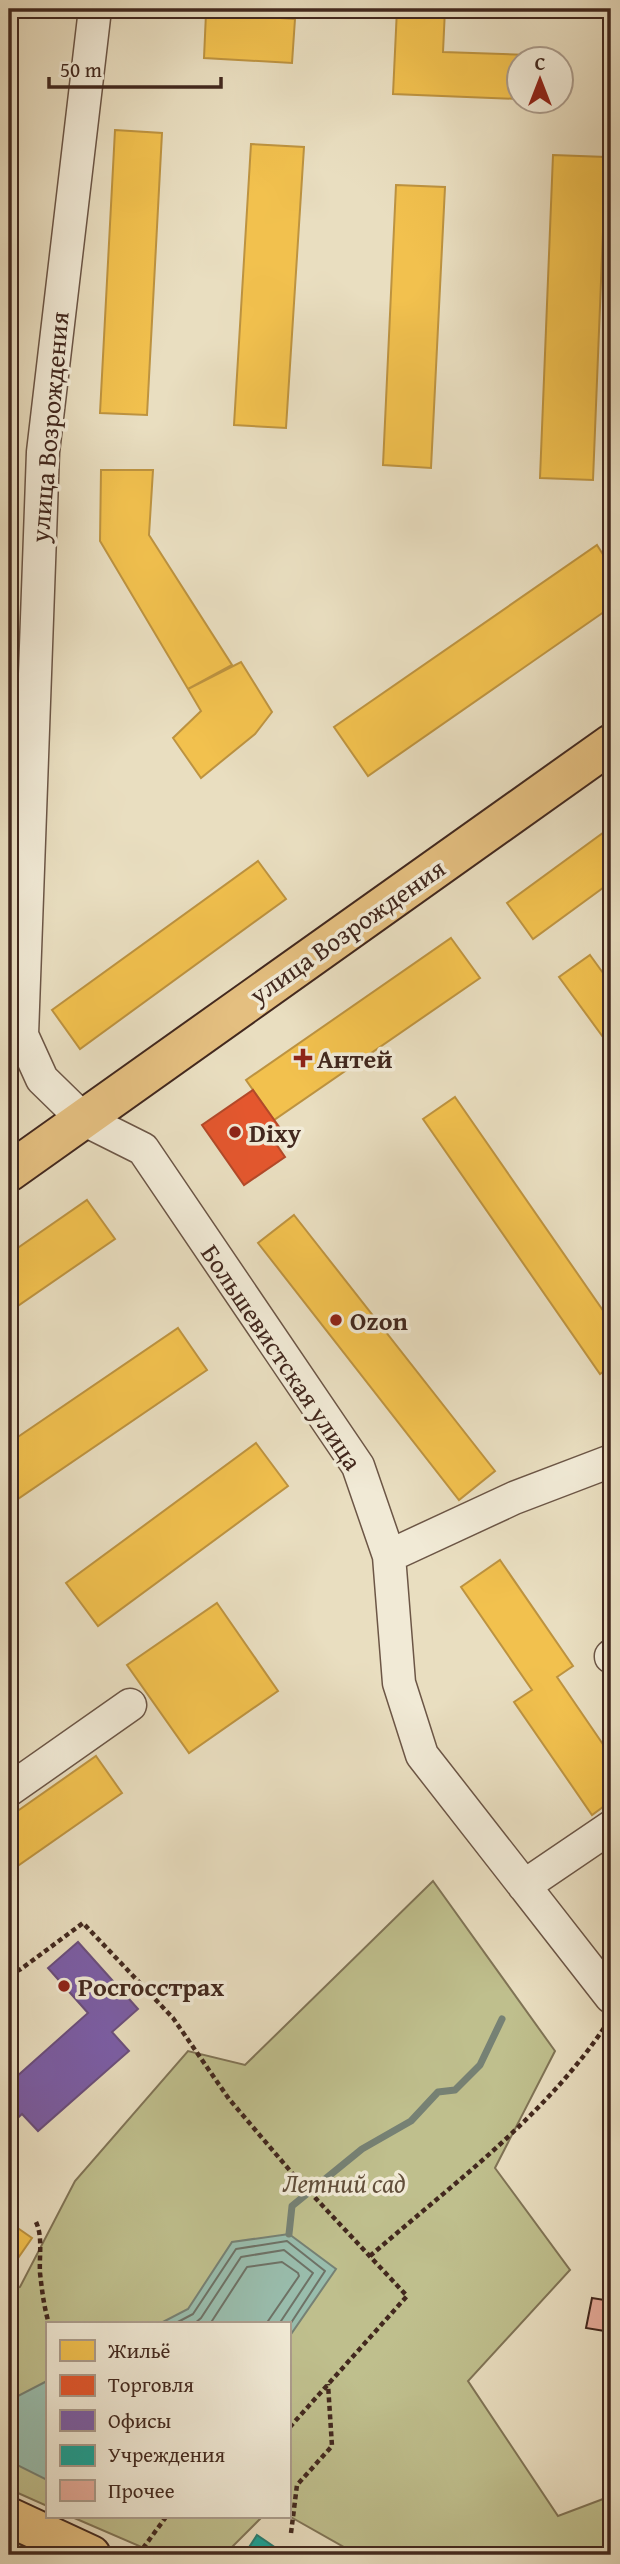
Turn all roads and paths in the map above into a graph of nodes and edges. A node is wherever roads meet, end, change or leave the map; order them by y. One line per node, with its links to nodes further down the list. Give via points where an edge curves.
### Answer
1 (95, 9): 3 (street, улица Возрождения, via 43,452)
2 (611, 744): 4 (main road, улица Возрождения)
3 (18, 875): 4 (street, улица Возрождения, via 22,1035 42,1079)
4 (83, 1119): 5 (main road, улица Возрождения); 7 (street, Большевистская улица, via 143,1149 358,1466)
5 (9, 1172)
6 (611, 1461): 7 (street, via 514,1498)
7 (388, 1556): 11 (street, Большевистская улица, via 399,1683 422,1755)
8 (130, 1705): 9 (street)
9 (9, 1790)
10 (611, 1827): 11 (street)
11 (524, 1886): 13 (street, Большевистская улица)
12 (9, 1975): 16 (path, via 83,1923 173,2018 229,2099)
13 (611, 1997)
14 (611, 2018): 16 (path, via 539,2109)
15 (36, 2221): 17 (path)
16 (370, 2256): 18 (path, via 407,2296)
17 (48, 2322)
18 (328, 2384): 19 (path); 22 (path, via 332,2446 297,2485)
19 (290, 2427)
20 (9, 2516): 23 (main road)
21 (165, 2518): 24 (path)
22 (291, 2533)
23 (91, 2555)
24 (138, 2555)

